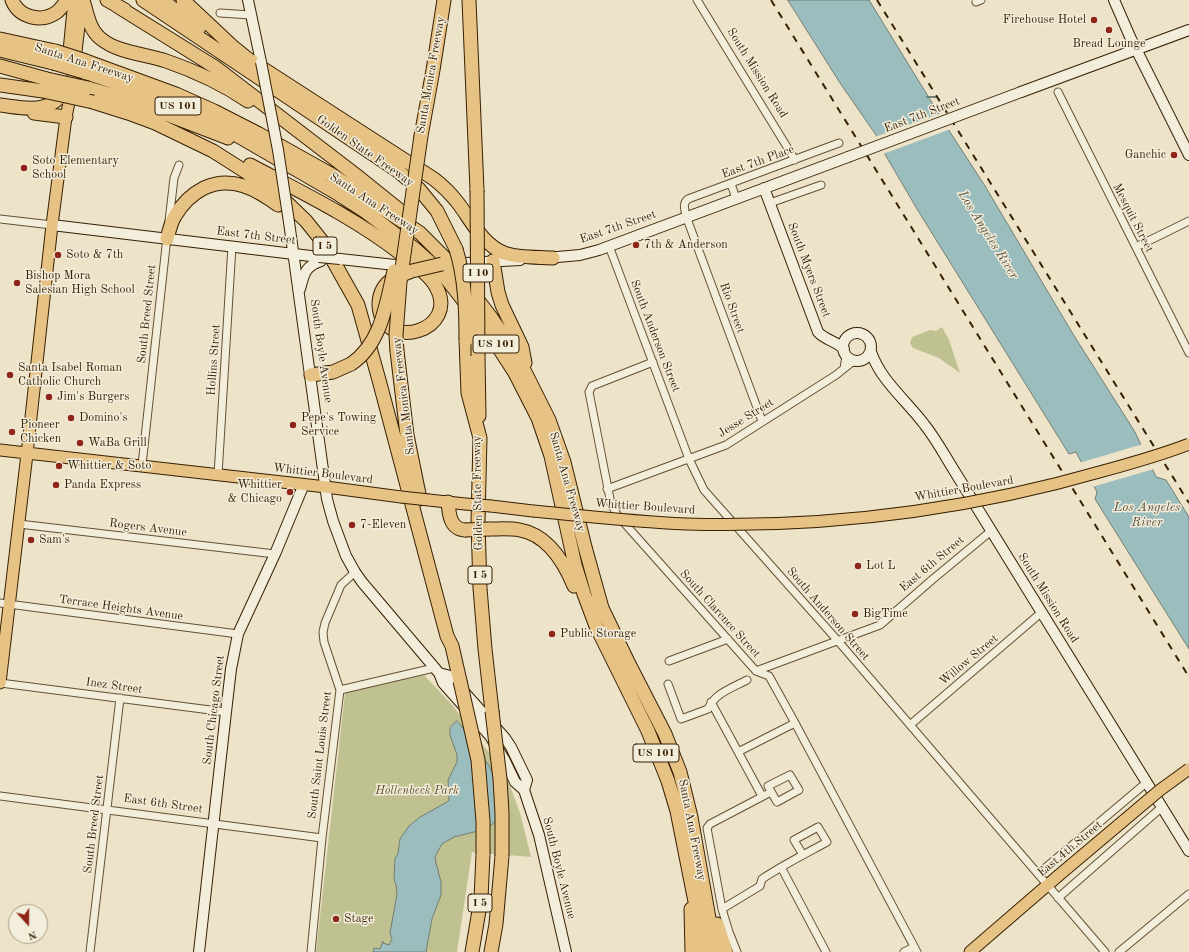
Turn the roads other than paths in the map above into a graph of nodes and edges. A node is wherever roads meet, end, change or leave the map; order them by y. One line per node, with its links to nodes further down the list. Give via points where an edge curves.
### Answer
1 (12, 0): 2 (highway, via 22,13 41,18 59,11)
2 (67, 0)
3 (74, 0): 27 (main road)
4 (83, 0): 32 (main road); 33 (highway, via 88,20 96,34 107,43 165,61 213,80)
5 (143, 0): 22 (highway, Golden State Freeway / I 5)
6 (162, 0): 22 (highway, via 234,56)
7 (183, 0): 58 (highway, via 248,59 434,179 454,198 475,227 495,248 517,256)
8 (248, 0): 16 (main road, South Boyle Avenue)
9 (437, 0): 29 (highway, via 428,71)
10 (444, 0): 29 (highway, Santa Monica Freeway, via 434,70)
11 (470, 0): 73 (highway, I 10, bridge, via 477,190)
12 (697, 0): 39 (street, South Mission Road)
13 (1114, 0): 20 (main road)
14 (112, 3): 33 (highway, via 215,67); 34 (highway, via 182,41 314,122)
15 (220, 13): 16 (street)
16 (251, 15): 57 (main road, South Boyle Avenue, bridge, via 278,150)
17 (1189, 30): 20 (main road, East 7th Street)
18 (0, 39): 21 (highway, Santa Ana Freeway / US 101)
19 (0, 50): 21 (highway, Santa Ana Freeway / US 101)
20 (1136, 50): 38 (main road); 43 (main road, East 7th Street, bridge)
21 (54, 57): 24 (highway, Santa Ana Freeway / US 101, bridge)
22 (240, 66): 34 (highway, Golden State Freeway / I 5)
23 (0, 67): 26 (highway)
24 (85, 67): 37 (highway, Santa Ana Freeway / US 101, via 183,108 231,131); 52 (highway, Santa Ana Freeway / US 101, via 176,94 214,111 334,176)
25 (0, 85): 26 (highway, I 5)
26 (45, 85): 35 (highway, I 5, bridge, via 134,116); 37 (highway, bridge, via 88,88 132,101)
27 (65, 91): 30 (highway, via 59,99 45,107 20,108); 32 (main road)
28 (1058, 92): 56 (street, Mesquit Street)
29 (428, 93): 47 (highway, Santa Monica Freeway, bridge)
30 (0, 105)
31 (0, 109): 32 (highway)
32 (66, 117): 51 (main road)
33 (284, 120): 52 (highway, via 385,198 404,214)
34 (340, 132): 73 (highway, Golden State Freeway / I 5, bridge, via 398,171 419,189 437,211 456,249 465,293 468,393)
35 (190, 140): 59 (highway, I 5, via 213,151 281,197 322,240); 61 (highway, bridge, via 203,141 350,219 410,261 434,284 439,293 440,309 433,322 415,333 394,330 384,321 380,310 380,295 387,282 412,271)
36 (839, 143): 39 (street, East 7th Place)
37 (267, 153): 90 (highway, Santa Ana Freeway / US 101, via 360,208 415,249 442,273 495,342 527,396 546,439 575,565)
38 (1189, 154)
39 (795, 160): 41 (street, East 7th Place)
40 (180, 165): 53 (street, South Breed Street, via 174,178)
41 (731, 184): 44 (street); 45 (street, East 7th Place)
42 (821, 185): 46 (street)
43 (764, 188): 44 (main road, East 7th Street); 46 (main road, South Myers Street)
44 (736, 198): 48 (main road, East 7th Street)
45 (685, 202): 48 (street, Rio Street)
46 (770, 204): 64 (main road, South Myers Street, via 818,332)
47 (410, 208): 70 (highway, bridge, via 380,326 372,343 350,364 333,372); 94 (highway, Santa Monica Freeway, bridge, via 397,308 397,351 407,436 424,522 452,635)
48 (686, 216): 55 (main road, East 7th Street); 72 (street, Rio Street)
49 (0, 219): 51 (street, East 7th Street)
50 (1189, 221): 56 (street)
51 (52, 226): 53 (main road, East 7th Street); 76 (main road)
52 (420, 233): 71 (highway, Santa Ana Freeway / US 101, via 448,261 490,316 516,354)
53 (167, 239): 54 (main road, East 7th Street); 59 (highway, via 174,217 194,194 218,183 235,183 254,190 278,204 300,223); 78 (street, South Breed Street)
54 (232, 246): 57 (main road, East 7th Street); 79 (street, Hollins Street)
55 (609, 246): 58 (main road, East 7th Street, via 585,254); 68 (street, South Anderson Street)
56 (1136, 247): 66 (street, Mesquit Street)
57 (294, 253): 59 (main road, East 7th Street); 62 (main road, South Boyle Avenue)
58 (553, 258): 60 (main road, East 7th Street)
59 (328, 259): 61 (main road, East 7th Street, bridge, via 406,266); 62 (main road, via 310,266 304,274); 94 (highway, I 5, via 358,305 447,636)
60 (493, 261): 61 (main road, East 7th Street); 71 (highway, via 498,292 522,347)
61 (442, 264)
62 (299, 290): 70 (main road, South Boyle Avenue)
63 (846, 338): 64 (main road); 65 (main road, via 857,332 866,335 871,343); 67 (main road, via 844,343)
64 (830, 340): 67 (main road, South Myers Street)
65 (871, 352): 67 (main road, via 868,356); 69 (main road, South Mission Road)
66 (1189, 353)
67 (851, 357): 69 (main road, South Mission Road); 72 (street, Jesse Street, via 844,369 835,376)
68 (653, 362): 77 (street, South Anderson Street); 82 (street, South Clarence Street, via 590,388)
69 (875, 366): 85 (main road, South Mission Road, via 924,424)
70 (311, 375): 81 (main road, South Boyle Avenue)
71 (528, 379): 115 (highway, Santa Ana Freeway / US 101, via 549,420 564,462 602,608 666,734 680,772)
72 (762, 422): 77 (street, Jesse Street, via 726,445)
73 (480, 438): 127 (highway, Golden State Freeway / I 5, bridge, via 480,588 502,813 502,856)
74 (1189, 444): 83 (main road, Whittier Boulevard, bridge, via 1041,488 952,506 793,523 686,524)
75 (0, 450): 76 (main road, Whittier Boulevard)
76 (27, 454): 78 (main road, Whittier Boulevard); 84 (main road)
77 (690, 459): 82 (street, Jesse Street); 93 (street, South Anderson Street, via 704,490)
78 (142, 465): 79 (main road, Whittier Boulevard)
79 (218, 475): 80 (main road, Whittier Boulevard)
80 (304, 484): 81 (main road, Whittier Boulevard); 86 (main road, South Chicago Street)
81 (326, 487): 83 (main road, Whittier Boulevard, bridge); 87 (main road, South Boyle Avenue, via 333,521)
82 (607, 490): 92 (street, South Clarence Street, via 618,516)
83 (448, 502): 90 (highway, bridge, via 450,515 458,529 512,529 526,532 552,548 567,570 585,614)
84 (18, 524): 86 (street, Rogers Avenue); 88 (main road)
85 (991, 531): 89 (main road, South Mission Road); 93 (street, East 6th Street, via 880,625)
86 (275, 554): 91 (main road, South Chicago Street)
87 (355, 572): 96 (main road, South Boyle Avenue); 101 (street, South Saint Louis Street, via 341,585 323,632)
88 (5, 603): 91 (street, Terrace Heights Avenue); 99 (main road)
89 (1042, 612): 106 (street, Willow Street); 109 (main road, South Mission Road)
90 (596, 626): 123 (highway, Santa Ana Freeway / US 101, via 648,731 668,781 677,811)
91 (238, 634): 104 (main road, South Chicago Street)
92 (728, 639): 95 (street); 97 (street, South Clarence Street)
93 (838, 641): 97 (street, East 6th Street); 106 (street, South Anderson Street)
94 (452, 646): 132 (highway, I 5, bridge, via 478,760 483,821 481,899)
95 (669, 661)
96 (437, 670): 101 (street); 135 (main road, South Boyle Avenue, via 450,676 504,738 527,780 524,790 539,835)
97 (756, 671): 105 (street, South Clarence Street, via 769,676)
98 (746, 680): 103 (street)
99 (0, 683): 102 (street, Inez Street)
100 (668, 684): 103 (street, via 681,719 708,709)
101 (340, 690): 117 (street, South Saint Louis Street)
102 (120, 698): 104 (street, Inez Street); 114 (street, South Breed Street)
103 (711, 702): 107 (street)
104 (226, 712): 116 (main road, South Chicago Street)
105 (795, 723): 107 (street); 128 (street, South Clarence Street)
106 (910, 725): 121 (street, South Anderson Street)
107 (738, 752): 112 (street)
108 (1189, 769): 122 (main road, East 4th Street, bridge, via 1160,790)
109 (1146, 782): 113 (main road, South Mission Road); 121 (street, East 4th Street)
110 (771, 792): 112 (street)
111 (0, 796): 114 (street, East 6th Street)
112 (762, 796): 126 (street, via 707,828)
113 (1162, 808): 118 (main road, South Mission Road); 125 (street)
114 (107, 809): 116 (street, East 6th Street); 129 (street, South Breed Street)
115 (692, 818): 138 (highway, Santa Ana Freeway / US 101); 139 (highway, via 718,931)
116 (214, 824): 117 (street, East 6th Street); 130 (main road, South Chicago Street)
117 (322, 838): 131 (street, South Saint Louis Street)
118 (1189, 851)
119 (803, 855): 119 (street, via 794,840 818,827 827,842); 120 (street)
120 (781, 867): 126 (street, via 762,879 760,886); 141 (street)
121 (1038, 874): 122 (street, South Anderson Street)
122 (1047, 886): 125 (street, South Anderson Street); 143 (main road, East 4th Street)
123 (692, 889): 136 (highway); 137 (highway, Santa Ana Freeway / US 101)
124 (1189, 894): 145 (street)
125 (1058, 898): 144 (street, South Anderson Street)
126 (722, 909): 140 (street)
127 (496, 924): 133 (highway, Golden State Freeway / I 5); 134 (highway)
128 (915, 949): 142 (street)
129 (90, 952)
130 (199, 952)
131 (310, 952)
132 (472, 952)
133 (491, 952)
134 (495, 952)
135 (566, 952)
136 (692, 952)
137 (705, 952)
138 (714, 952)
139 (726, 952)
140 (737, 952)
141 (826, 952)
142 (904, 952)
143 (970, 952)
144 (1105, 952)
145 (1119, 952)

